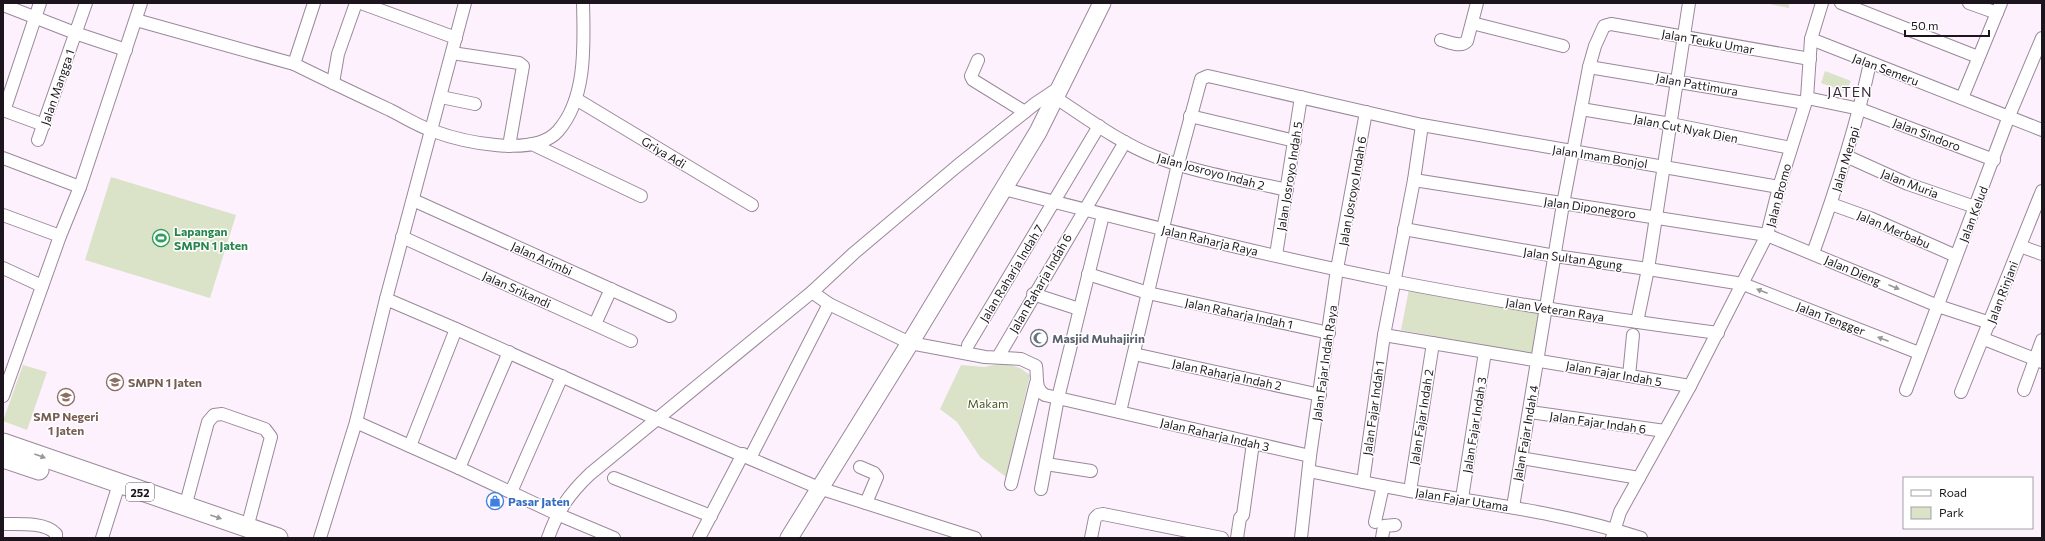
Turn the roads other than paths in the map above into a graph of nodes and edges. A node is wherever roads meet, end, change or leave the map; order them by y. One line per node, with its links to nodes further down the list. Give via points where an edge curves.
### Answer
1 (40, 3): 17 (street)
2 (86, 3): 21 (street, Jalan Mangga 1)
3 (141, 3): 18 (street)
4 (314, 3): 34 (street)
5 (356, 3): 37 (street, via 338,54)
6 (362, 3): 23 (street)
7 (465, 3): 23 (street)
8 (584, 3): 42 (street, via 583,48)
9 (1477, 3): 19 (street)
10 (1822, 3): 25 (street, Jalan Bromo)
11 (1841, 3): 30 (street)
12 (1969, 3): 16 (street)
13 (3, 5): 17 (street)
14 (1100, 5): 38 (main road)
15 (1688, 7): 22 (street)
16 (1999, 8): 30 (street)
17 (36, 17): 21 (street); 47 (street)
18 (136, 20): 28 (street); 34 (street)
19 (1472, 23): 26 (street, via 1464,44); 27 (street)
20 (1606, 24): 22 (street, Jalan Teuku Umar); 35 (street, Jalan Fajar Indah 4, via 1595,46)
21 (75, 33): 28 (street); 53 (street, Jalan Mangga 1)
22 (1685, 37): 31 (street, Jalan Teuku Umar); 36 (street)
23 (456, 38): 29 (street)
24 (2042, 38): 51 (street, Jalan Kelud)
25 (1811, 39): 31 (street, Jalan Bromo); 33 (street, Jalan Semeru)
26 (1441, 40)
27 (1563, 46)
28 (126, 50): 71 (street)
29 (452, 53): 40 (street); 62 (street, via 519,63 523,66)
30 (1978, 57): 41 (street)
31 (1810, 59): 43 (street, Jalan Bromo)
32 (978, 60): 48 (street, via 971,76 973,80)
33 (1870, 63): 41 (street, Jalan Semeru); 46 (street, Jalan Merapi)
34 (294, 64): 37 (street)
35 (1589, 67): 36 (street, Jalan Pattimura); 45 (street, Jalan Fajar Indah 4)
36 (1677, 80): 43 (street, Jalan Pattimura); 52 (street)
37 (333, 83): 57 (street)
38 (1058, 92): 48 (street); 55 (street, Jalan Josroyo Indah 2); 73 (main road)
39 (1301, 96): 49 (street, Jalan Imam Bonjol); 50 (street, Jalan Imam Bonjol, via 1208,76 1201,79 1198,84); 59 (street, Jalan Josroyo Indah 5)
40 (440, 97): 44 (street); 57 (street)
41 (1962, 98): 51 (street, Jalan Semeru)
42 (576, 100): 61 (street, via 558,131 545,141); 81 (street, Griya Adi)
43 (1806, 100): 46 (street, Jalan Pattimura); 63 (street, Jalan Bromo)
44 (475, 104)
45 (1582, 109): 52 (street, Jalan Cut Nyak Dien); 64 (street, Jalan Fajar Indah 4)
46 (1860, 109): 65 (street, Jalan Merapi); 67 (street, Jalan Sindoro)
47 (3, 110): 53 (street)
48 (1025, 112): 106 (street, via 854,253)
49 (1366, 112): 54 (street, Jalan Imam Bonjol); 100 (street, Jalan Josroyo Indah 6)
50 (1190, 116): 59 (street); 68 (street)
51 (2010, 116): 56 (street, Jalan Semeru); 67 (street, Jalan Kelud)
52 (1671, 124): 63 (street, Jalan Cut Nyak Dien); 69 (street)
53 (44, 125): 58 (street, Jalan Mangga 1)
54 (1422, 125): 64 (street, Jalan Imam Bonjol); 70 (street, Jalan Fajar Indah 1)
55 (1099, 126): 60 (street, Jalan Josroyo Indah 2); 78 (street, Jalan Raharja Indah 7)
56 (2042, 130)
57 (432, 131): 62 (street); 77 (street)
58 (38, 140)
59 (1295, 141): 74 (street, Jalan Josroyo Indah 5)
60 (1125, 142): 68 (street, Jalan Josroyo Indah 2); 83 (street, Jalan Raharja Indah 6)
61 (532, 144): 62 (street); 76 (street)
62 (509, 146)
63 (1791, 148): 72 (street, Jalan Bromo)
64 (1573, 152): 69 (street, Jalan Imam Bonjol); 79 (street, Jalan Fajar Indah 4)
65 (1846, 156): 80 (street, Jalan Merapi); 82 (street, Jalan Muria, via 1908,184)
66 (3, 158): 71 (street)
67 (1994, 160): 82 (street, Jalan Kelud)
68 (1178, 164): 74 (street, Jalan Josroyo Indah 2); 87 (street)
69 (1663, 166): 72 (street, Jalan Imam Bonjol); 86 (street)
70 (1414, 180): 79 (street, Jalan Diponegoro); 88 (street, Jalan Fajar Indah 1)
71 (80, 187): 90 (street)
72 (1779, 187): 89 (street, Jalan Bromo)
73 (1004, 189): 78 (street, Jalan Raharja Raya); 126 (main road)
74 (1287, 190): 95 (street, Jalan Josroyo Indah 5)
75 (2042, 191): 92 (street, Jalan Rinjani)
76 (641, 196)
77 (413, 200): 91 (street); 105 (street, Jalan Arimbi)
78 (1054, 202): 83 (street, Jalan Raharja Raya); 128 (street, Jalan Raharja Indah 7)
79 (1563, 204): 86 (street, Jalan Diponegoro); 96 (street, Jalan Fajar Indah 4)
80 (1831, 204): 93 (street, Jalan Merapi); 97 (street, Jalan Merbabu, via 1870,218)
81 (752, 205)
82 (1975, 207): 97 (street, Jalan Kelud)
83 (1083, 210): 85 (street, Jalan Raharja Raya); 108 (street, Jalan Raharja Indah 6)
84 (3, 215): 90 (street)
85 (1103, 215): 87 (street, Jalan Raharja Raya); 101 (street)
86 (1655, 217): 89 (street, Jalan Diponegoro); 99 (street)
87 (1162, 229): 95 (street, Jalan Raharja Raya); 107 (street)
88 (1404, 229): 96 (street, Jalan Sultan Agung); 102 (street, Jalan Fajar Indah 1)
89 (1767, 235): 93 (street, Jalan Dieng); 103 (street, Jalan Bromo)
90 (60, 236): 104 (street)
91 (402, 237): 109 (street); 117 (street, Jalan Srikandi)
92 (2020, 246): 94 (street); 116 (street, Jalan Rinjani)
93 (1813, 253): 111 (street, Jalan Dieng, one-way to 111)
94 (2042, 254)
95 (1276, 255): 100 (street, Jalan Raharja Raya)
96 (1555, 256): 99 (street, Jalan Sultan Agung); 113 (street, Jalan Fajar Indah 4)
97 (1956, 256): 111 (street, Jalan Kelud)
98 (3, 268): 104 (street)
99 (1648, 268): 103 (street, Jalan Sultan Agung); 115 (street)
100 (1337, 270): 102 (street, Jalan Raharja Raya); 119 (street, Jalan Fajar Indah Raya)
101 (1088, 274): 107 (street, Jalan Raharja Indah 1); 112 (street)
102 (1394, 281): 113 (street, Jalan Veteran Raya); 121 (street, Jalan Fajar Indah 1)
103 (1743, 284): 120 (street, Jalan Bromo); 131 (street, Jalan Tengger, one-way to 103)
104 (42, 286): 138 (street)
105 (611, 290): 114 (street, Jalan Arimbi); 117 (street)
106 (812, 292): 110 (street); 149 (street)
107 (1148, 293): 119 (street, Jalan Raharja Indah 1); 132 (street)
108 (1033, 294): 112 (street); 133 (street, Jalan Raharja Indah 6)
109 (386, 299): 118 (street); 150 (street)
110 (829, 304): 126 (street); 155 (street)
111 (1938, 306): 116 (street, Jalan Dieng); 131 (street, Jalan Kelud)
112 (1079, 309): 146 (street)
113 (1546, 309): 115 (street, Jalan Veteran Raya); 134 (street, Jalan Fajar Indah 4)
114 (670, 316)
115 (1637, 322): 120 (street, Jalan Veteran Raya)
116 (1990, 323): 123 (street, Jalan Rinjani)
117 (595, 324): 125 (street, Jalan Srikandi)
118 (456, 329): 129 (street); 154 (street)
119 (1329, 333): 144 (street, Jalan Fajar Indah Raya)
120 (1718, 333): 140 (street, Jalan Bromo)
121 (1384, 334): 127 (street, Jalan Fajar Indah 5); 166 (street, Jalan Fajar Indah 1)
122 (1633, 335): 137 (street)
123 (1984, 339): 135 (street); 143 (street, Jalan Rinjani)
124 (2042, 340): 135 (street)
125 (631, 341)
126 (910, 343): 133 (street, via 985,357); 169 (main road)
127 (1433, 343): 130 (street, Jalan Fajar Indah 5); 172 (street, Jalan Fajar Indah 2)
128 (968, 345)
129 (509, 352): 136 (street); 161 (street)
130 (1485, 352): 134 (street, Jalan Fajar Indah 5); 174 (street, Jalan Fajar Indah 3)
131 (1919, 353): 141 (street, Jalan Kelud)
132 (1134, 354): 144 (street, Jalan Raharja Indah 2); 147 (street)
133 (998, 357): 139 (street, via 1021,359 1033,364 1037,371)
134 (1537, 360): 137 (street, Jalan Fajar Indah 5); 148 (street, Jalan Fajar Indah 4)
135 (2039, 361): 142 (street)
136 (562, 376): 149 (street); 173 (street)
137 (1629, 376): 140 (street, Jalan Fajar Indah 5)
138 (5, 382): 145 (street)
139 (1036, 384): 146 (street, Jalan Raharja Indah 3, via 1042,394); 167 (street)
140 (1690, 386): 151 (street, Jalan Bromo)
141 (1906, 390)
142 (2024, 390)
143 (1961, 392)
144 (1320, 395): 156 (street, Jalan Fajar Indah Raya)
145 (3, 396)
146 (1058, 398): 147 (street, Jalan Raharja Indah 3); 159 (street)
147 (1120, 412): 153 (street, Jalan Raharja Indah 3)
148 (1530, 412): 151 (street, Jalan Fajar Indah 6); 158 (street, Jalan Fajar Indah 4)
149 (657, 419): 155 (street); 178 (street, via 590,474 572,492)
150 (356, 422): 154 (street); 188 (street)
151 (1665, 431): 165 (street, Jalan Bromo)
152 (3, 443): 171 (main road, 252, one-way to 171)
153 (1253, 443): 156 (street, Jalan Raharja Indah 3); 196 (street, via 1243,515 1240,518)
154 (410, 446): 161 (street)
155 (747, 456): 169 (street); 179 (street)
156 (1310, 456): 163 (street, Jalan Fajar Indah Raya)
157 (3, 458): 171 (main road, 252)
158 (1521, 458): 165 (street); 177 (street, Jalan Fajar Indah 4)
159 (1046, 464): 162 (street); 170 (street)
160 (860, 467): 175 (street, via 874,473 876,478)
161 (459, 468): 173 (street)
162 (1091, 471)
163 (1309, 471): 166 (street, Jalan Fajar Utama); 197 (street, Jalan Fajar Indah Raya)
164 (614, 478): 179 (street)
165 (1639, 478): 184 (street, Jalan Bromo, via 1620,512)
166 (1363, 482): 168 (street, Jalan Fajar Utama)
167 (1011, 484)
168 (1383, 486): 172 (street, Jalan Fajar Utama); 180 (street)
169 (819, 488): 175 (street); 192 (main road)
170 (1041, 489)
171 (118, 490): 176 (main road, 252); 183 (main road, 252); 186 (street)
172 (1410, 491): 174 (street, Jalan Fajar Utama)
173 (511, 492): 178 (street)
174 (1462, 498): 177 (street, Jalan Fajar Utama)
175 (866, 503): 193 (street)
176 (185, 507): 183 (main road, 252, one-way to 183); 183 (street, via 208,422 214,415 222,414 265,429 270,434 270,444)
177 (1513, 507): 184 (street, Jalan Fajar Utama)
178 (557, 514): 189 (street); 190 (street)
179 (711, 516): 191 (street)
180 (1375, 522)
181 (3, 524): 185 (street, via 53,530)
182 (1395, 525): 198 (street, via 1384,526)
183 (242, 533): 187 (main road, 252)
184 (1614, 534): 199 (street, Jalan Fajar Utama)
185 (56, 538)
186 (102, 538)
187 (278, 538)
188 (320, 538)
189 (548, 538)
190 (614, 538)
191 (699, 538)
192 (789, 538)
193 (974, 538)
194 (1091, 538): 195 (street, via 1098,514)
195 (1222, 538)
196 (1237, 538)
197 (1301, 538)
198 (1382, 538)
199 (1641, 538)

